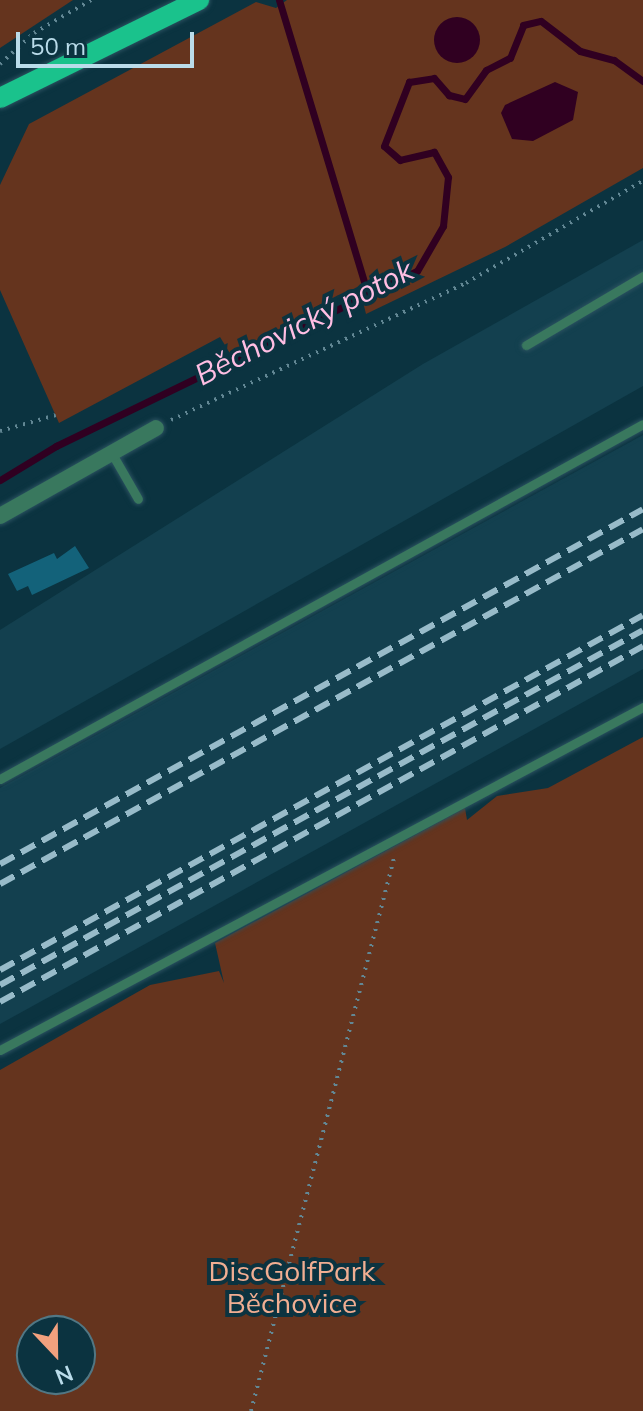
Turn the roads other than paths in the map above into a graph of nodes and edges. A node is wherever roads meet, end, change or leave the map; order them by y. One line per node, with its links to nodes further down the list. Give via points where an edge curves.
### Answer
1 (199, 0): 2 (main road)
2 (0, 98)
3 (643, 276): 4 (lane)
4 (526, 345)
5 (643, 424): 11 (lane)
6 (156, 428): 7 (street)
7 (111, 452): 8 (lane); 9 (street)
8 (138, 499)
9 (0, 516)
10 (643, 707): 12 (lane)
11 (0, 779)
12 (0, 1050)

